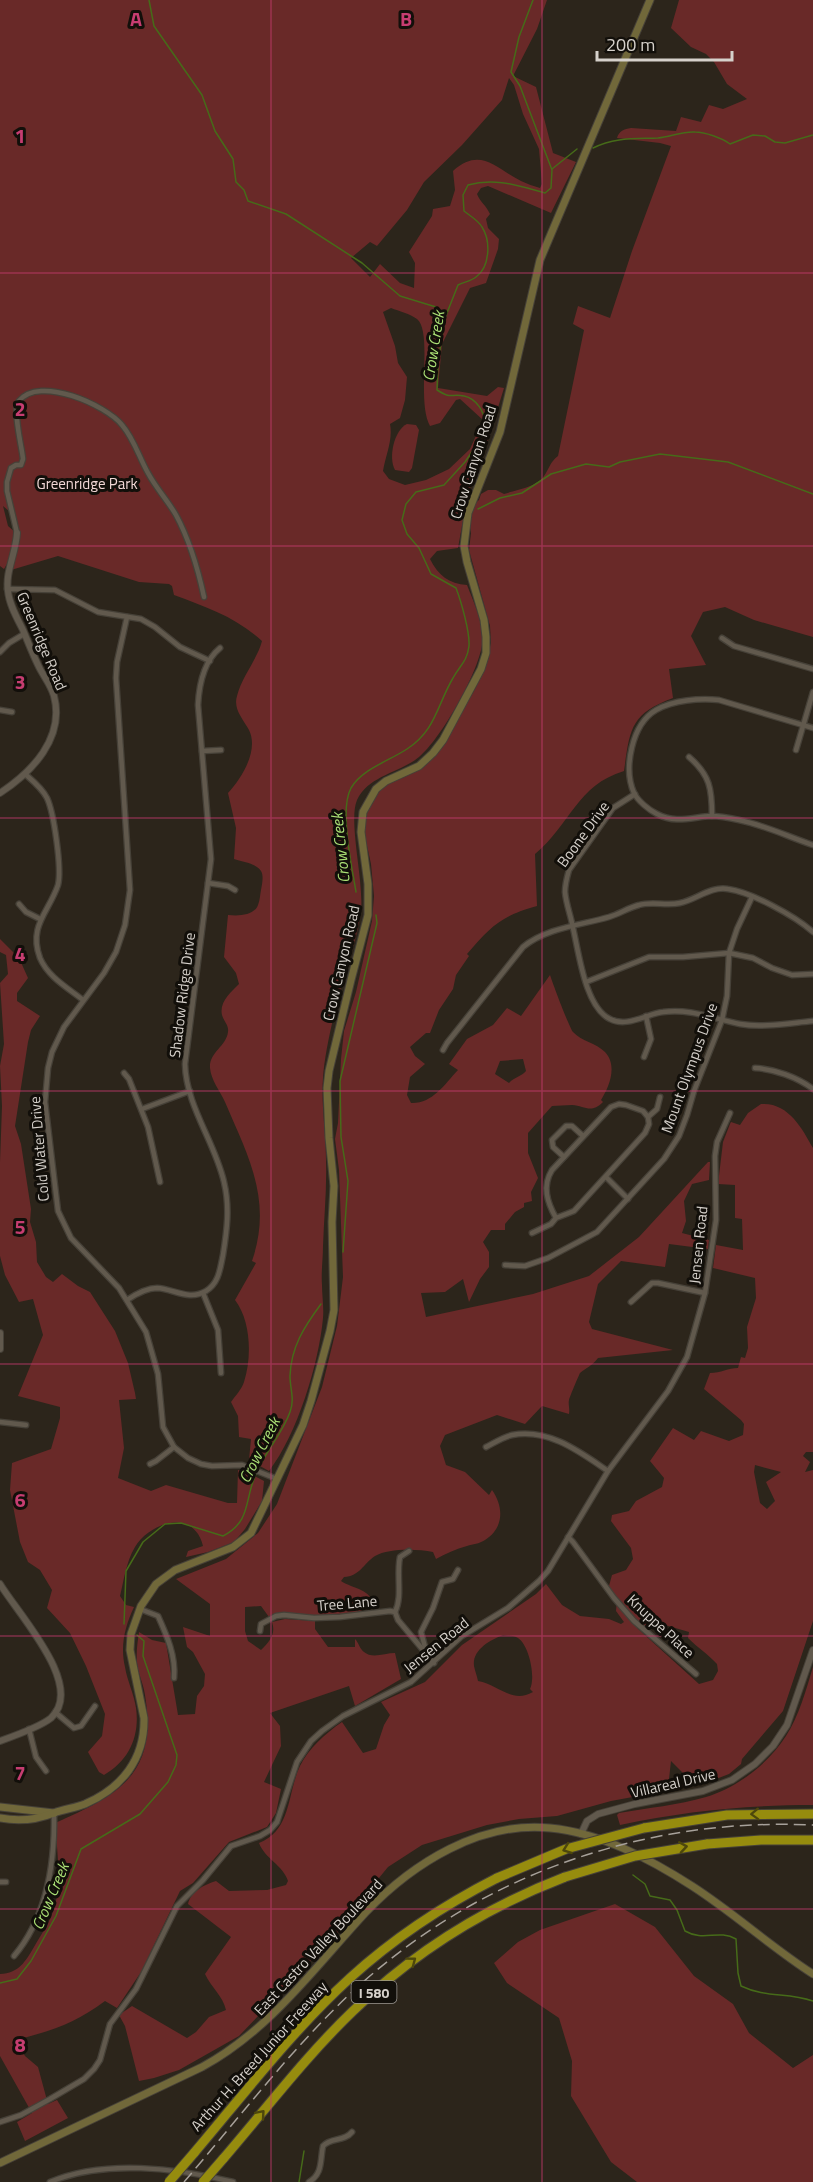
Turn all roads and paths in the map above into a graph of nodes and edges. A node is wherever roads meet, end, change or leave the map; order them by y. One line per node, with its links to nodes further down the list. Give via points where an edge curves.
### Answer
1 (650, 0): 71 (main road, Crow Canyon Road, via 540,260 500,432 468,513 464,546 484,620 486,653 482,669 433,753 376,789 363,812 368,915 327,1088 334,1186 333,1320 303,1425)
2 (17, 533): 3 (street, Greenridge Road); 4 (street, Greenridge Road, via 7,482 11,468 21,465 23,459 16,409 29,394 68,394 106,412 122,425 176,515 192,552)
3 (7, 589): 5 (street, via 55,590 98,612); 6 (street, Greenridge Road)
4 (204, 597)
5 (127, 617): 10 (street, via 148,622 180,647); 36 (street, Cold Water Drive, via 116,678 129,909 116,952)
6 (24, 634): 9 (street); 21 (street, Greenridge Road, via 51,689 56,716 45,749)
7 (722, 638): 11 (street, via 734,646)
8 (220, 648): 10 (street, Shadow Ridge Drive)
9 (0, 652)
10 (210, 661): 19 (street, Shadow Ridge Drive, via 199,692)
11 (813, 669)
12 (813, 692): 15 (street)
13 (0, 710): 14 (street)
14 (12, 712)
15 (803, 725): 16 (street); 18 (street); 23 (street, via 719,700 670,704 642,722 633,740 630,768)
16 (813, 728)
17 (221, 750): 19 (street)
18 (796, 750)
19 (202, 751): 26 (street, Shadow Ridge Drive, via 211,844)
20 (689, 757): 24 (street, via 707,776)
21 (25, 774): 22 (street, Greenridge Road); 30 (street, via 48,799 60,864 56,889)
22 (0, 793)
23 (634, 794): 24 (street, via 651,811 671,820); 31 (street, Boone Drive, via 613,808 568,870 565,891)
24 (712, 816): 25 (street, via 740,820)
25 (813, 845)
26 (208, 883): 27 (street); 45 (street, Shadow Ridge Drive, via 186,1055)
27 (235, 890)
28 (752, 897): 31 (street, via 719,888 678,904 639,905); 32 (street, via 802,922); 33 (street, Mount Olympus Drive)
29 (19, 904): 30 (street)
30 (40, 919): 36 (street, via 36,941 44,965)
31 (573, 927): 35 (street, Boone Drive); 40 (street, via 543,934 523,947)
32 (813, 932)
33 (729, 953): 34 (street, via 753,958 792,975); 35 (street, via 649,957); 38 (street, Mount Olympus Drive)
34 (813, 974)
35 (586, 982): 37 (street, Boone Drive, via 594,1004 612,1021 628,1022)
36 (83, 1000): 60 (street, Cold Water Drive, via 58,1037 48,1068 45,1102 56,1202 60,1220 71,1238)
37 (646, 1016): 38 (street, via 664,1011 694,1012); 41 (street, via 651,1039)
38 (723, 1020): 39 (street, via 752,1025); 54 (street, Mount Olympus Drive, via 679,1136)
39 (813, 1021)
40 (443, 1050)
41 (644, 1057)
42 (755, 1068): 44 (street, via 786,1076)
43 (124, 1073): 47 (street)
44 (813, 1089)
45 (190, 1091): 47 (street); 58 (street, Shadow Ridge Drive, via 224,1180 228,1206 220,1273 214,1285)
46 (660, 1097): 49 (street, via 657,1109)
47 (142, 1109): 53 (street)
48 (730, 1113): 59 (street, Jensen Road, via 715,1156 716,1220)
49 (648, 1117): 50 (street, via 643,1111 619,1104 611,1107); 52 (street, via 645,1133)
50 (583, 1136): 51 (street); 51 (street, via 572,1126 566,1126 552,1140 553,1147)
51 (564, 1157): 55 (street, via 547,1179 550,1208)
52 (606, 1177): 54 (street); 55 (street, via 574,1211)
53 (160, 1182)
54 (628, 1199): 57 (street, Mount Olympus Drive, via 597,1232 577,1244 525,1266)
55 (556, 1218): 56 (street)
56 (532, 1233)
57 (505, 1265)
58 (202, 1293): 60 (street, via 185,1295 158,1288); 64 (street, via 218,1330)
59 (705, 1293): 61 (street, via 652,1283); 70 (street, Jensen Road, via 681,1369)
60 (127, 1300): 67 (street, Cold Water Drive, via 146,1332 155,1358 161,1418)
61 (631, 1302)
62 (0, 1333): 63 (street)
63 (0, 1349)
64 (221, 1373)
65 (0, 1422): 66 (street)
66 (26, 1425)
67 (174, 1447): 69 (street); 71 (street, via 201,1464 242,1465)
68 (486, 1447): 70 (street, via 512,1435 550,1438 565,1442)
69 (150, 1464)
70 (608, 1471): 72 (street, Jensen Road)
71 (277, 1479): 76 (main road, Crow Canyon Road, via 256,1526 241,1543 175,1570 156,1584)
72 (568, 1538): 81 (street, Jensen Road, via 539,1581 508,1608 462,1636); 82 (street, Knuppe Place, via 634,1621)
73 (409, 1551): 77 (street, via 400,1557)
74 (458, 1570): 80 (street, via 453,1579 442,1582 423,1624)
75 (0, 1584): 85 (street, via 58,1675 61,1696)
76 (140, 1609): 83 (street, via 158,1616 169,1641); 92 (main road, Crow Canyon Road, via 130,1650 144,1718 143,1737 134,1763 109,1792 86,1804)
77 (395, 1612): 78 (street, Tree Lane, via 314,1618 276,1616 261,1624); 80 (street, Tree Lane)
78 (260, 1631)
79 (813, 1650): 95 (street, Villareal Drive, via 787,1725 773,1746 750,1768 703,1791 598,1814 587,1821)
80 (424, 1651): 81 (street, Tree Lane)
81 (434, 1663): 99 (street, Jensen Road, via 411,1682 344,1716 311,1741 297,1762 277,1822 260,1836 231,1846 177,1906 136,1989 110,2024 94,2069 49,2100)
82 (696, 1674)
83 (174, 1678)
84 (95, 1707): 85 (street, via 78,1728)
85 (55, 1712): 86 (street)
86 (29, 1729): 87 (street); 88 (street, via 36,1757)
87 (0, 1741)
88 (46, 1771)
89 (0, 1807): 90 (main road, Crow Canyon Road)
90 (35, 1811): 91 (main road); 92 (main road, Crow Canyon Road)
91 (0, 1813)
92 (54, 1813): 94 (main road, Crow Canyon Road, via 37,1820); 97 (street, via 54,1844 46,1893)
93 (813, 1814): 103 (highway, Arthur H. Breed Junior Freeway / I 580, one-way to 103, bridge, via 727,1815 644,1828 566,1849 463,1896 420,1923 351,1977 304,2025)
94 (0, 1818)
95 (581, 1834): 98 (main road, East Castro Valley Boulevard, via 626,1850 692,1885); 101 (main road, East Castro Valley Boulevard, via 549,1828 497,1832 461,1844 424,1863 379,1900 268,2019 234,2049)
96 (813, 1840): 104 (highway, I 580, one-way to 96, bridge, via 327,2038 386,1982 469,1923 565,1877 635,1856 707,1844)
97 (14, 1956)
98 (813, 1974)
99 (0, 2122)
100 (352, 2132): 106 (street, via 341,2140 326,2143 321,2167)
101 (0, 2163)
102 (50, 2182): 105 (street, via 86,2171 159,2169)
103 (169, 2182)
104 (203, 2182)
105 (233, 2182)
106 (309, 2182)

